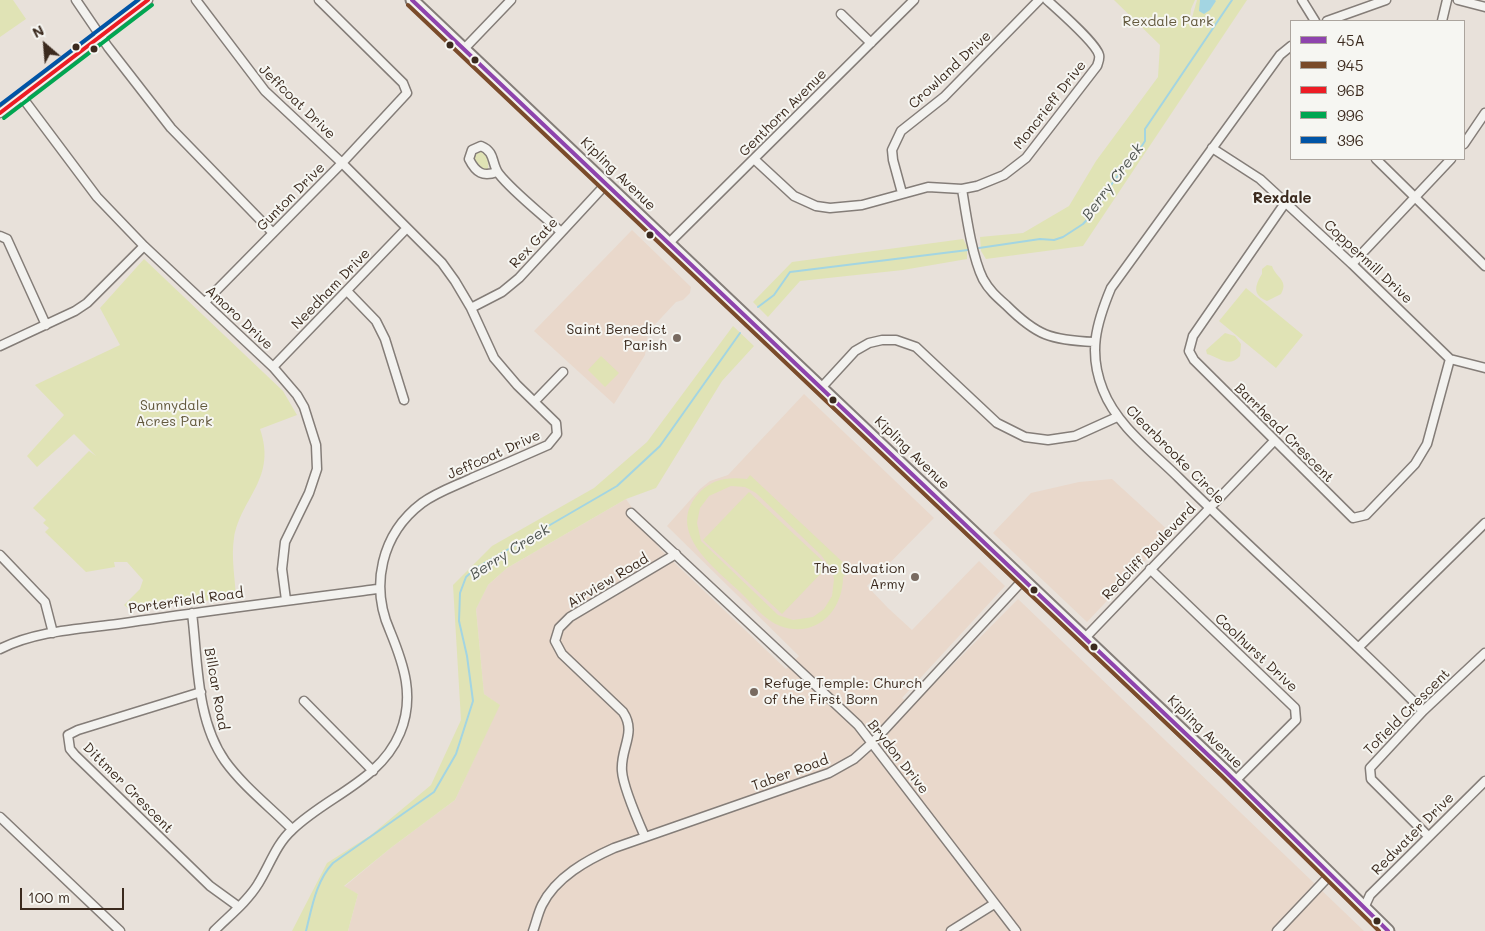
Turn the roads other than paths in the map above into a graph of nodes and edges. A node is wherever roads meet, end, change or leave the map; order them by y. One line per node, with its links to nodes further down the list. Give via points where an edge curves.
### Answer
1 (76, 0): 19 (street)
2 (148, 0): 19 (street)
3 (196, 0): 31 (street, Jeffcoat Drive, via 265,92)
4 (319, 0): 31 (street, Gunton Drive, via 403,82 407,93)
5 (412, 0): 22 (main road, Kipling Avenue)
6 (511, 0): 22 (street)
7 (914, 0): 20 (street, Genthorn Avenue)
8 (1039, 0): 35 (street, Crowland Drive, via 944,96 900,131 892,150)
9 (1048, 0): 34 (street, Moncrieff Drive, via 1093,45 1099,55 1097,66 1016,167 992,181)
10 (1302, 0): 16 (street)
11 (1386, 0): 17 (street)
12 (1447, 0): 18 (street)
13 (1458, 0): 14 (street)
14 (1485, 7)
15 (841, 14): 20 (street)
16 (1314, 20)
17 (1330, 20)
18 (1442, 20)
19 (101, 36): 23 (street); 40 (street, via 170,128)
20 (871, 43): 28 (street, Genthorn Avenue)
21 (1290, 47): 27 (street, Clearbrooke Circle)
22 (464, 49): 33 (main road, Kipling Avenue)
23 (22, 97): 24 (street); 43 (street, Amoro Drive, via 97,197)
24 (0, 113)
25 (1485, 113): 26 (street)
26 (1465, 143)
27 (1212, 148): 37 (street, Coppermill Drive, via 1260,179); 50 (street, Clearbrooke Circle, via 1111,288 1098,319)
28 (754, 159): 35 (street, Moncrieff Drive, via 784,189 816,206 846,208); 42 (street, Genthorn Avenue)
29 (1377, 160): 36 (street)
30 (1450, 160): 36 (street)
31 (342, 163): 38 (street, Jeffcoat Drive); 40 (street, Gunton Drive)
32 (497, 172): 39 (street)
33 (606, 184): 39 (street, Rex Gate); 42 (main road, Kipling Avenue)
34 (962, 189): 35 (street, Moncrieff Drive, via 928,187); 50 (street, via 974,248 990,290 1022,322 1038,332)
35 (902, 193)
36 (1414, 198): 44 (street); 45 (street)
37 (1285, 202): 44 (street, Coppermill Drive); 60 (street, Barrhead Crescent, via 1192,336 1189,351 1194,360)
38 (406, 229): 46 (street, Needham Drive); 48 (street, Jeffcoat Drive, via 442,263)
39 (561, 232): 48 (street, Rex Gate, via 508,288)
40 (273, 233): 47 (street, Gunton Drive)
41 (0, 236): 49 (street, via 5,236 9,243)
42 (668, 243): 56 (main road, Kipling Avenue)
43 (144, 246): 47 (street, Amoro Drive); 49 (street, via 87,303)
44 (1352, 264): 52 (street, Coppermill Drive)
45 (1485, 266)
46 (347, 291): 53 (street, Needham Drive); 57 (street, via 376,320)
47 (205, 302): 53 (street, Amoro Drive)
48 (471, 308): 58 (street, Jeffcoat Drive, via 494,358)
49 (46, 324): 51 (street)
50 (1094, 342): 59 (street, Clearbrooke Circle, via 1103,390)
51 (0, 346)
52 (1450, 359): 54 (street, Coppermill Drive); 60 (street, Barrhead Crescent, via 1427,444 1415,464 1366,515 1352,518)
53 (273, 367): 69 (street, Amoro Drive, via 304,407 317,455 314,480 282,555)
54 (1485, 368)
55 (563, 372): 58 (street)
56 (821, 388): 59 (street, via 855,351 869,343 896,340 916,347 997,423 1024,437 1048,440 1076,436); 67 (main road, Kipling Avenue)
57 (404, 400)
58 (535, 401): 68 (street, Jeffcoat Drive, via 556,422 558,432 554,441 442,491 417,507 389,543)
59 (1117, 417): 61 (street, Clearbrooke Circle)
60 (1274, 441): 61 (street, Redcliff Boulevard)
61 (1209, 508): 66 (street, Redcliff Boulevard); 73 (street, Clearbrooke Circle)
62 (631, 512): 64 (street, Brydon Drive)
63 (1485, 523): 73 (street)
64 (676, 554): 79 (street, Brydon Drive); 86 (street, Airview Road, via 570,617 559,628 555,641 562,654 629,721 630,732 621,757 622,774)
65 (0, 555): 71 (street, via 41,596 48,609)
66 (1150, 569): 72 (street, Redcliff Boulevard); 81 (street, Coolhurst Drive, via 1295,708 1296,720)
67 (1023, 580): 72 (main road, Kipling Avenue); 79 (street, Taber Road)
68 (378, 589): 69 (street, Porterfield Road); 80 (street, Jeffcoat Drive, via 386,624 403,663 407,695 400,733)
69 (286, 600): 70 (street, Porterfield Road)
70 (192, 613): 71 (street, Porterfield Road); 76 (street, Billcar Road)
71 (53, 633): 74 (street, Porterfield Road)
72 (1085, 638): 81 (main road, Kipling Avenue)
73 (1360, 647): 78 (street, Clearbrooke Circle)
74 (0, 649)
75 (1485, 653): 78 (street, Tofield Crescent)
76 (201, 692): 84 (street, Billcar Road, via 209,731 225,761); 89 (street, Dittmer Crescent, via 78,730 68,736 67,742 75,755 210,886)
77 (304, 701): 80 (street)
78 (1423, 711): 85 (street, Tofield Crescent, via 1370,768 1372,779)
79 (873, 742): 86 (street, Taber Road, via 854,759 829,773); 88 (street, Brydon Drive)
80 (373, 771): 84 (street, Jeffcoat Drive)
81 (1235, 781): 87 (main road, Kipling Avenue)
82 (1483, 786): 85 (street, Redwater Drive)
83 (0, 817): 91 (street)
84 (292, 829): 89 (street, Jeffcoat Drive, via 254,890)
85 (1428, 836): 90 (street, Redwater Drive, via 1370,895)
86 (645, 837): 93 (street, Taber Road, via 586,860 562,880 542,904)
87 (1330, 875): 90 (main road, Kipling Avenue); 96 (street)
88 (994, 904): 94 (street); 95 (street, Brydon Drive)
89 (239, 907): 92 (street, Jeffcoat Drive)
90 (1364, 908): 97 (main road, Kipling Avenue)
91 (120, 931)
92 (214, 931)
93 (533, 931)
94 (951, 931)
95 (1016, 931)
96 (1278, 931)
97 (1388, 931)

